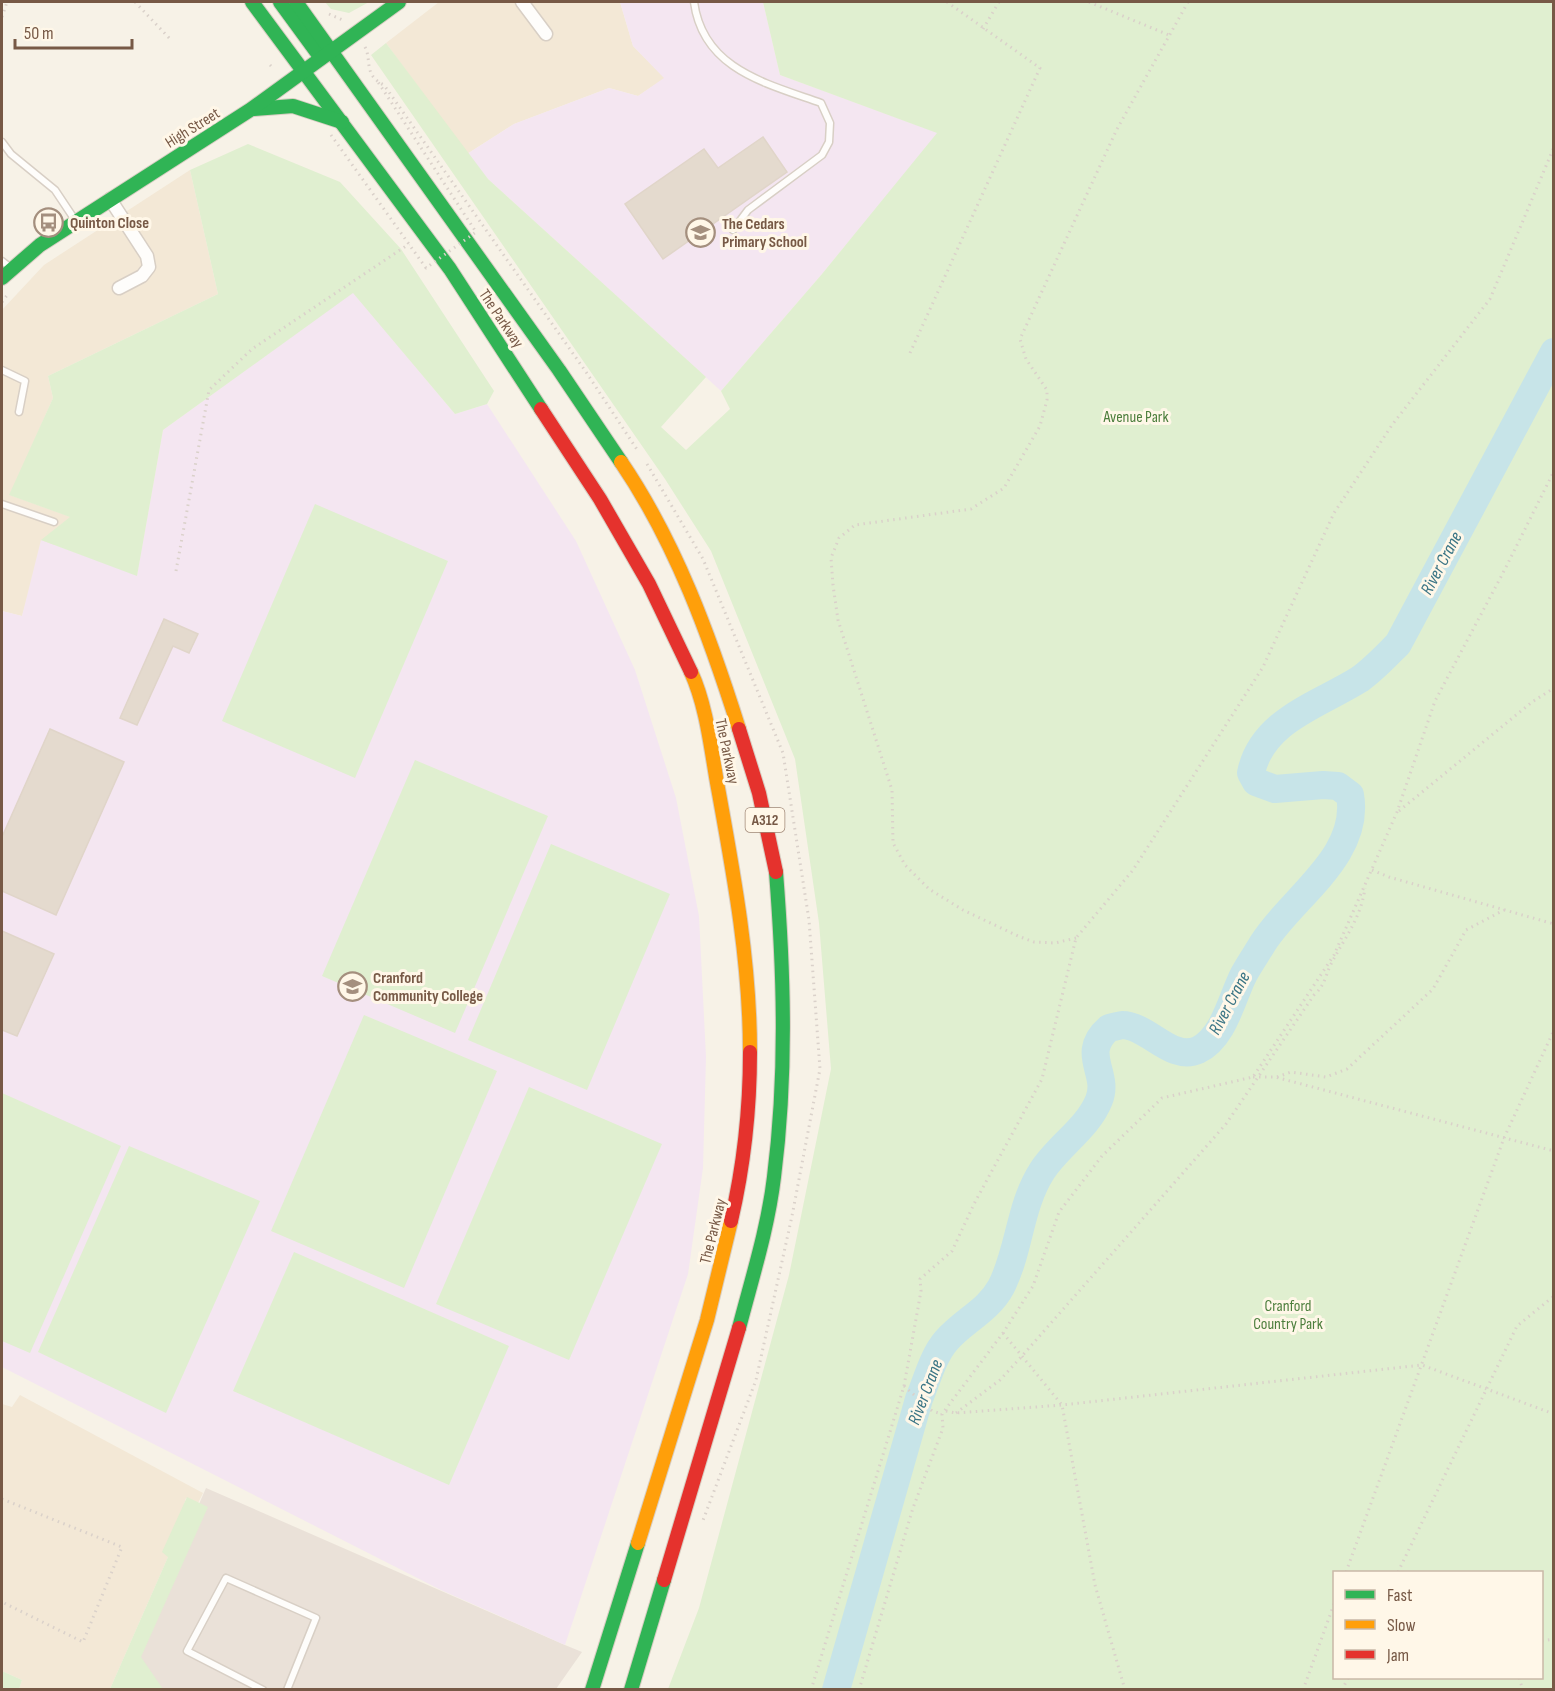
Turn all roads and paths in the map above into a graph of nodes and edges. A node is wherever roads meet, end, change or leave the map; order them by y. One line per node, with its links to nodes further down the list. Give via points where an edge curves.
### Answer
1 (7, 2): 14 (path)
2 (135, 2): 19 (path)
3 (252, 2): 24 (main road, The Parkway / A312)
4 (280, 2): 21 (main road)
5 (296, 2): 21 (main road, The Parkway / A312)
6 (399, 2): 21 (main road, High Street)
7 (522, 2): 17 (street)
8 (694, 2): 33 (lane, via 696,17 712,50 739,70 820,103 830,123 830,142 822,155 748,210)
9 (947, 2): 16 (path)
10 (999, 2): 16 (path)
11 (1089, 2): 18 (path)
12 (1188, 2): 18 (path)
13 (325, 9): 15 (path, via 331,17 344,19)
14 (2, 17)
15 (349, 26)
16 (982, 29): 38 (path, via 1040,68)
17 (546, 34)
18 (1169, 35): 51 (path, via 1118,129 1020,339 1026,359 1047,390 1047,400 1040,426 1004,488 971,509 855,525 839,538 831,558 838,620 892,790 893,843 905,865 929,889 1018,936 1055,943)
19 (172, 41)
20 (364, 45): 25 (path, via 368,51 366,64)
21 (327, 54): 24 (main road, High Street); 77 (main road, The Parkway / A312, via 630,475 711,639 759,793 776,872 783,964 783,1058 774,1178 739,1329)
22 (270, 65): 23 (path)
23 (274, 69)
24 (302, 72): 26 (main road, High Street); 27 (main road, The Parkway / A312)
25 (378, 82): 34 (path, bridge, via 477,232 426,268); 69 (path, via 384,85 586,372 668,495 703,558 783,753 809,920 820,1069 756,1380)
26 (250, 110): 27 (main road, via 294,106); 31 (main road, High Street)
27 (342, 122): 76 (main road, The Parkway / A312, via 450,269 600,499 649,584 693,675 741,910 750,1012 750,1095 743,1169 706,1320)
28 (331, 135): 34 (path, bridge)
29 (2, 142): 32 (lane, via 55,190)
30 (1554, 147): 51 (path, via 1490,299 1392,425 1334,513 1263,667 1133,870)
31 (110, 199): 32 (main road, High Street); 37 (street, via 147,256 149,267 142,276)
32 (75, 221): 35 (main road, High Street)
33 (734, 230)
34 (409, 244): 44 (path, via 252,349 209,390)
35 (7, 265): 36 (main road, High Street)
36 (2, 279)
37 (118, 288)
38 (910, 353)
39 (2, 370): 40 (lane, via 25,381)
40 (19, 412)
41 (1554, 471): 46 (path, via 1435,701)
42 (2, 504): 43 (lane)
43 (54, 522)
44 (176, 571)
45 (1554, 688): 46 (path)
46 (1397, 812): 47 (path)
47 (1372, 870): 48 (path); 49 (path)
48 (1366, 883): 53 (path, via 1334,955); 54 (path, via 1363,904 1323,987)
49 (1504, 910): 50 (path); 55 (path, via 1466,930 1433,989 1347,1069 1326,1077 1291,1072)
50 (1554, 924)
51 (1076, 938): 62 (path, via 1042,1078 952,1251 920,1279)
52 (1554, 1030): 56 (path)
53 (1253, 1077): 54 (path); 59 (path, via 1162,1098 1102,1156 1059,1212 1033,1286)
54 (1259, 1077): 55 (path); 60 (path, via 1226,1124)
55 (1275, 1077): 56 (path)
56 (1504, 1138): 57 (path); 61 (path)
57 (1554, 1151)
58 (1554, 1296): 63 (path, via 1517,1326)
59 (1003, 1333): 60 (path); 65 (path)
60 (1022, 1356): 64 (path); 66 (path, via 1000,1380)
61 (1422, 1365): 63 (path); 64 (path); 70 (path)
62 (904, 1386): 65 (path, via 932,1411); 78 (path)
63 (1487, 1389): 67 (path); 71 (path)
64 (1062, 1406): 66 (path); 80 (path, via 1095,1585)
65 (943, 1413): 66 (path); 79 (path, via 943,1428 913,1508)
66 (956, 1413)
67 (1554, 1414)
68 (2, 1499): 72 (path, via 122,1547 83,1642)
69 (700, 1530)
70 (1346, 1571)
71 (1398, 1571)
72 (2, 1602)
73 (1333, 1609): 81 (path)
74 (263, 1689): 75 (lane, via 187,1651 226,1578 315,1618)
75 (287, 1689)
76 (592, 1689)
77 (631, 1689)
78 (811, 1689)
79 (859, 1689)
80 (1125, 1689)
81 (1303, 1689)

